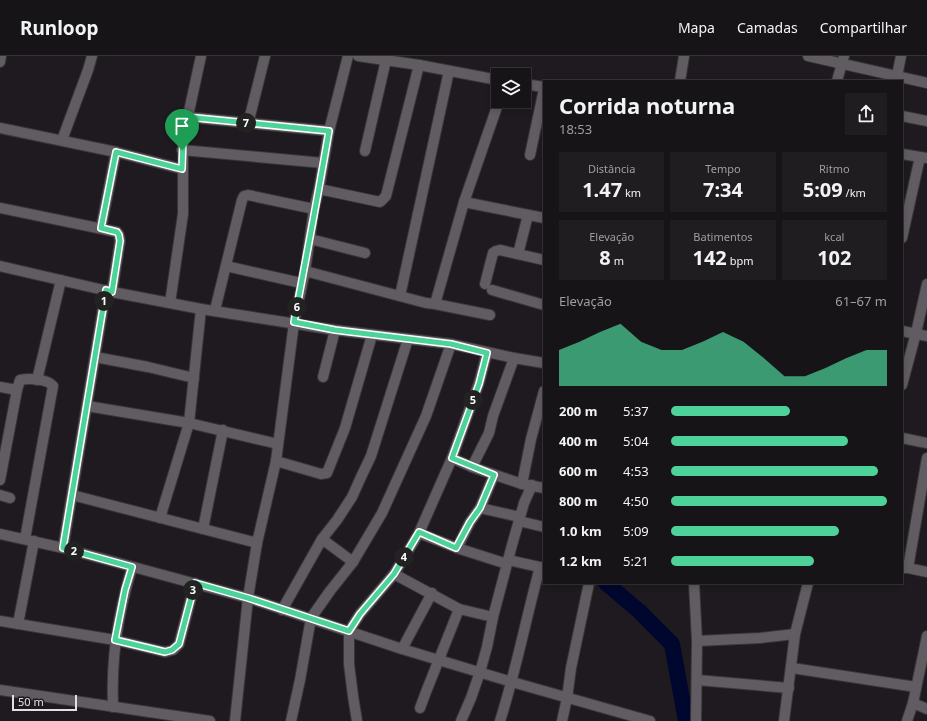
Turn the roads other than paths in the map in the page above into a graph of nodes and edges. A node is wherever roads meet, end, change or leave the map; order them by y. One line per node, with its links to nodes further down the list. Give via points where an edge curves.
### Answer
1 (1, 56): 12 (street)
2 (92, 56): 30 (street)
3 (201, 56): 25 (street)
4 (265, 56): 27 (street)
5 (348, 56): 29 (street)
6 (358, 56): 10 (street)
7 (684, 56): 17 (street)
8 (808, 56): 11 (street)
9 (902, 56): 16 (street)
10 (386, 60): 13 (street); 32 (street)
11 (843, 60): 16 (street); 18 (street)
12 (0, 62)
13 (419, 65): 14 (street); 39 (street, via 383,200 380,202)
14 (449, 70): 15 (street); 58 (street)
15 (491, 79)
16 (896, 79): 19 (street)
17 (680, 80)
18 (837, 80)
19 (927, 83)
20 (531, 85): 21 (street)
21 (543, 88)
22 (543, 93): 35 (street)
23 (497, 108): 40 (street)
24 (903, 116): 26 (street)
25 (187, 117): 27 (street); 31 (street)
26 (927, 121)
27 (248, 124): 29 (street)
28 (0, 128): 30 (street)
29 (329, 131): 37 (street)
30 (62, 140): 33 (street)
31 (182, 150): 37 (street); 38 (street)
32 (365, 151)
33 (116, 152): 38 (street); 45 (street)
34 (903, 154): 36 (street)
35 (530, 155)
36 (923, 157): 46 (street)
37 (323, 163): 39 (street)
38 (182, 169): 59 (street, via 183,214)
39 (320, 189): 42 (street)
40 (464, 202): 43 (street); 60 (street)
41 (0, 208): 45 (street)
42 (314, 210): 47 (street); 52 (street, via 244,196)
43 (528, 215): 44 (street); 49 (street)
44 (543, 218)
45 (101, 228): 57 (street, via 117,232 119,235)
46 (903, 234)
47 (310, 239): 48 (street); 53 (street)
48 (365, 253)
49 (518, 254): 50 (street); 61 (street, via 500,250 493,253 488,287)
50 (543, 260)
51 (0, 266): 54 (street)
52 (226, 266): 55 (street); 63 (street)
53 (304, 271): 55 (street); 58 (street)
54 (61, 280): 57 (street); 79 (street)
55 (301, 283): 65 (street)
56 (927, 284): 68 (street)
57 (109, 291): 59 (street); 74 (street)
58 (400, 296): 60 (street)
59 (170, 303): 62 (street)
60 (434, 304): 64 (street)
61 (543, 305)
62 (201, 308): 63 (street); 78 (street)
63 (215, 310): 65 (street)
64 (490, 315)
65 (294, 322): 66 (street); 89 (street)
66 (335, 330): 69 (street); 77 (street)
67 (903, 331): 68 (street)
68 (916, 333): 70 (street); 80 (street)
69 (372, 335): 71 (street); 92 (street, via 345,428 327,473 321,474)
70 (927, 336)
71 (408, 339): 72 (street); 106 (street, via 371,456 352,497)
72 (451, 344): 73 (street); 111 (street, via 426,416 382,513)
73 (487, 353): 75 (street); 90 (street, via 479,384)
74 (95, 357): 78 (street); 84 (street)
75 (514, 358): 76 (street); 93 (street, via 489,433)
76 (543, 363)
77 (323, 377)
78 (194, 378): 85 (street)
79 (37, 380): 82 (street, via 20,380); 107 (street, via 51,383 53,386)
80 (903, 381)
81 (0, 387): 82 (street)
82 (17, 390): 95 (street)
83 (543, 395): 96 (street, via 531,439)
84 (87, 406): 85 (street); 98 (street)
85 (189, 423): 86 (street); 100 (street)
86 (223, 430): 89 (street); 103 (street)
87 (903, 438): 88 (street)
88 (927, 443)
89 (278, 444): 92 (street)
90 (452, 458): 93 (street); 104 (street)
91 (927, 458): 115 (street)
92 (276, 461): 108 (street)
93 (472, 467): 94 (street)
94 (494, 475): 96 (street); 99 (street)
95 (0, 480)
96 (527, 484): 97 (street); 101 (street)
97 (543, 488)
98 (72, 496): 100 (street); 109 (street)
99 (480, 508): 101 (street); 110 (street)
100 (160, 518): 103 (street)
101 (520, 519): 102 (street); 112 (street)
102 (543, 527)
103 (203, 529): 108 (street)
104 (419, 532): 110 (street); 117 (street)
105 (0, 534): 107 (street)
106 (322, 539): 111 (street); 125 (street)
107 (29, 540): 109 (street); 129 (street)
108 (257, 543): 123 (street)
109 (63, 548): 113 (street)
110 (456, 548): 112 (street)
111 (353, 562): 127 (street)
112 (508, 562): 114 (street); 126 (street)
113 (132, 567): 118 (street); 133 (street)
114 (542, 567): 141 (street)
115 (905, 568): 116 (street)
116 (927, 572)
117 (394, 574): 122 (street); 130 (street)
118 (195, 583): 123 (street); 133 (street, via 179,644 172,650 165,652)
119 (589, 584): 145 (street)
120 (694, 584): 134 (street)
121 (808, 584): 131 (street)
122 (432, 593): 124 (street); 135 (street)
123 (248, 598): 125 (street); 151 (street)
124 (459, 609): 126 (street); 136 (street)
125 (282, 610): 127 (street)
126 (493, 617): 139 (street, via 488,647)
127 (311, 618): 130 (street); 152 (street)
128 (0, 621): 129 (street)
129 (18, 624): 133 (street)
130 (349, 631): 135 (street); 153 (street, via 352,696)
131 (796, 634): 134 (street); 137 (street)
132 (927, 636): 138 (street)
133 (115, 640): 147 (street)
134 (697, 641): 140 (street)
135 (402, 649): 136 (street)
136 (438, 660): 139 (street); 148 (street)
137 (792, 668): 142 (street); 143 (street)
138 (923, 670): 142 (street)
139 (480, 672): 141 (street); 154 (street)
140 (697, 680): 143 (street); 158 (street)
141 (512, 682): 145 (street); 155 (street)
142 (916, 687): 146 (street)
143 (789, 688): 159 (street)
144 (0, 690): 147 (street)
145 (567, 698): 156 (street); 157 (street)
146 (913, 702): 149 (street); 160 (street)
147 (113, 707): 150 (street)
148 (420, 708)
149 (927, 709)
150 (203, 720)
151 (235, 721)
152 (291, 721)
153 (357, 721)
154 (461, 721)
155 (500, 721)
156 (562, 721)
157 (650, 721)
158 (696, 721)
159 (784, 721)
160 (907, 721)

